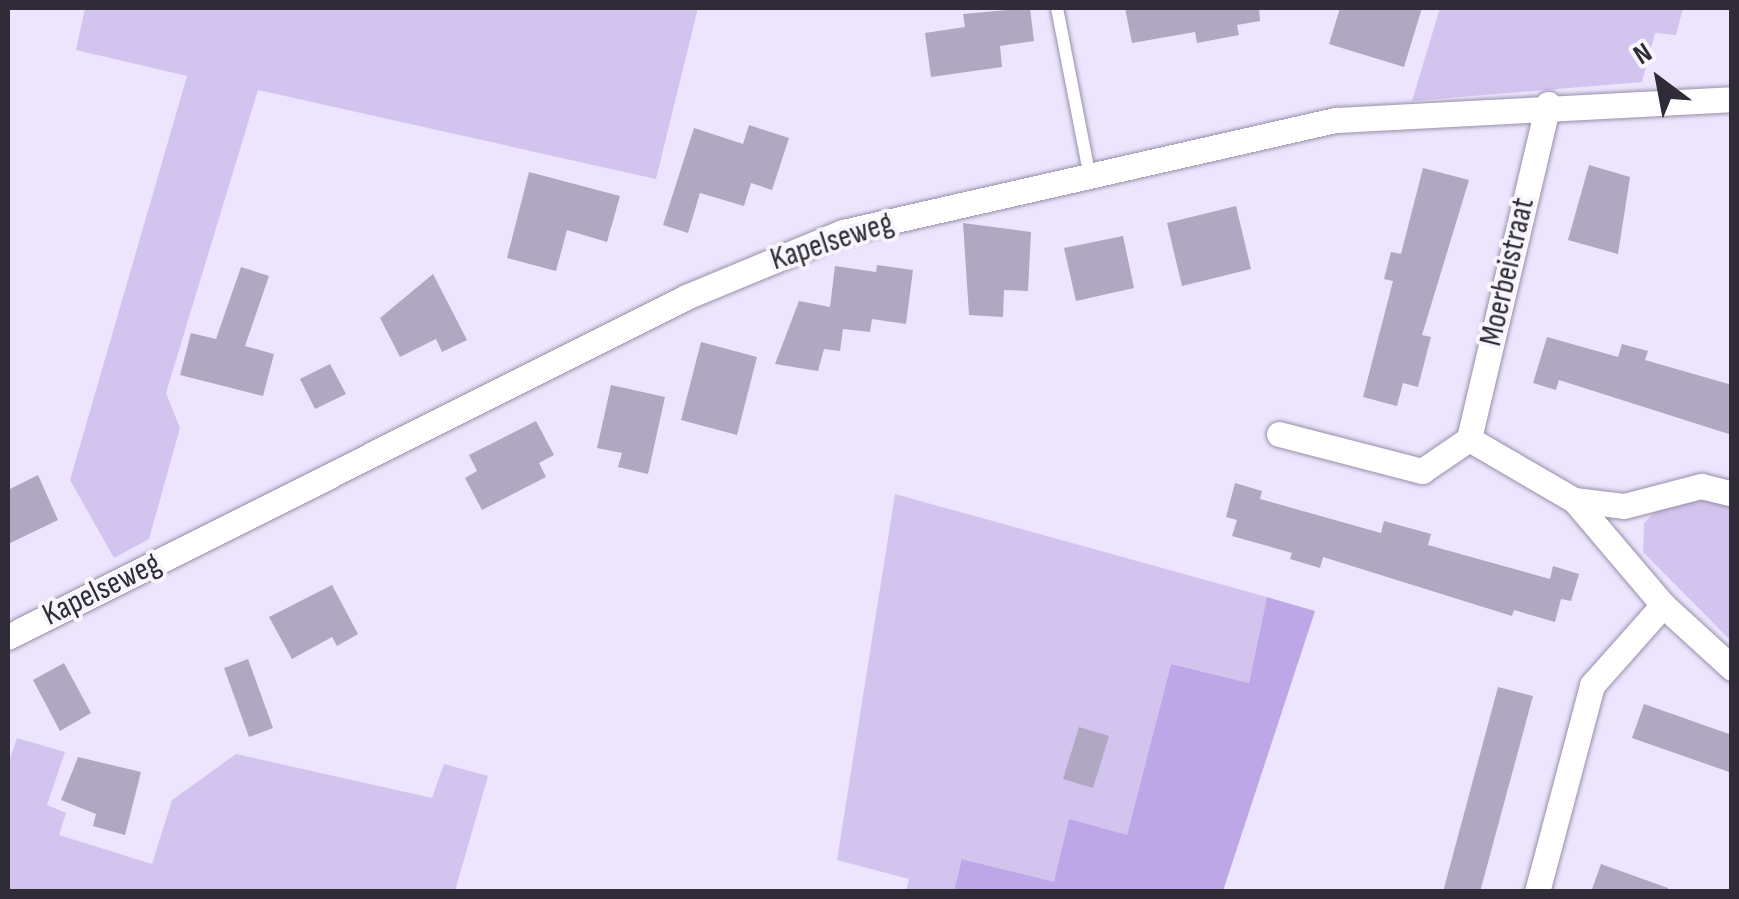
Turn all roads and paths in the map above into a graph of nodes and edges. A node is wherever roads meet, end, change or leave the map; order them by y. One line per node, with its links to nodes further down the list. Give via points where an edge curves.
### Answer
1 (1057, 8): 4 (lane)
2 (1732, 98): 3 (street, Kapelseweg)
3 (1548, 104): 4 (street, Kapelseweg, via 1335,120); 6 (street, Moerbeistraat)
4 (1090, 177): 10 (street, Kapelseweg, via 843,232 756,266)
5 (1280, 434): 6 (street, via 1422,471)
6 (1469, 440): 8 (street)
7 (1732, 494): 8 (street, via 1701,486 1624,506)
8 (1574, 500): 9 (street)
9 (1663, 605): 11 (street); 12 (street, via 1592,685)
10 (8, 637)
11 (1732, 668)
12 (1536, 892)

